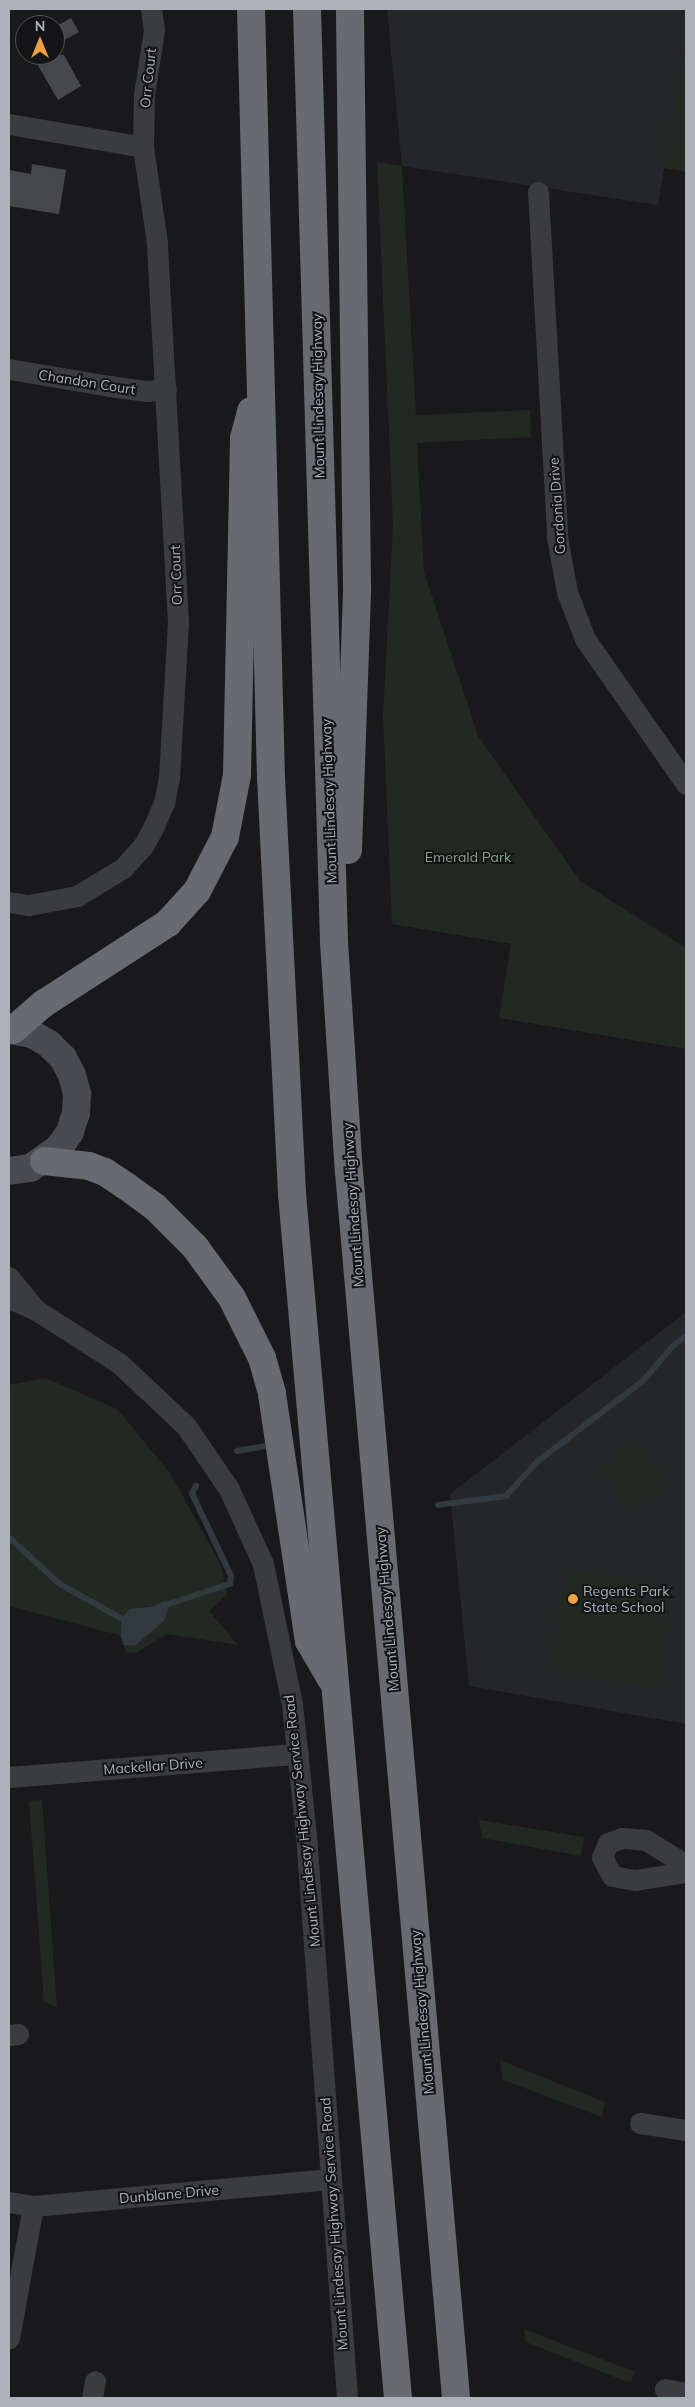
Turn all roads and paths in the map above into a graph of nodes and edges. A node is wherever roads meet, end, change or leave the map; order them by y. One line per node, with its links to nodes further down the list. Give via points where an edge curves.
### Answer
1 (151, 9): 6 (street, Orr Court, via 154,30 144,94)
2 (251, 9): 9 (highway)
3 (307, 9): 13 (highway, Mount Lindesay Highway)
4 (350, 9): 13 (highway, via 356,586 347,886)
5 (9, 124): 6 (street)
6 (142, 147): 10 (street, Orr Court, via 157,243)
7 (538, 192): 11 (street, Gordonia Drive, via 557,537 567,592 585,639)
8 (9, 369): 10 (street, Chandon Court, via 147,391)
9 (261, 371): 14 (highway, via 244,438 237,775 225,837 197,891 168,924 44,1004); 20 (highway, via 271,778 282,1022 292,1194)
10 (166, 389): 12 (street, Orr Court, via 178,622 172,746 164,803 143,846 123,868 100,884 77,896 53,902)
11 (686, 784)
12 (9, 902)
13 (334, 942): 35 (highway, Mount Lindesay Highway, via 351,1190)
14 (11, 1030): 15 (street, via 32,1034 49,1044 63,1058 75,1084 76,1113 70,1132)
15 (44, 1161): 16 (street); 20 (highway, via 89,1166 105,1172 155,1207 195,1247 232,1298 262,1358 272,1394 309,1641)
16 (11, 1175)
17 (9, 1277): 19 (street, Mount Lindesay Highway Service Road)
18 (9, 1298): 19 (street, Mount Lindesay Highway Service Road)
19 (36, 1310): 21 (street, Mount Lindesay Highway Service Road, via 119,1363 156,1396 186,1426 229,1489 263,1564 272,1595)
20 (336, 1687): 34 (highway)
21 (298, 1754): 22 (street, Mackellar Drive); 27 (street, Mount Lindesay Highway Service Road)
22 (9, 1777)
23 (686, 1864): 24 (street, via 646,1840 622,1838 608,1843 602,1856 612,1876 635,1880)
24 (686, 1872)
25 (640, 2122): 26 (street)
26 (686, 2130)
27 (330, 2179): 29 (street, Dunblane Drive); 33 (street, Mount Lindesay Highway Service Road)
28 (9, 2202): 29 (street, Dunblane Drive)
29 (32, 2206): 30 (street)
30 (9, 2338)
31 (665, 2389): 32 (street)
32 (686, 2393)
33 (346, 2398)
34 (398, 2398)
35 (456, 2398)

